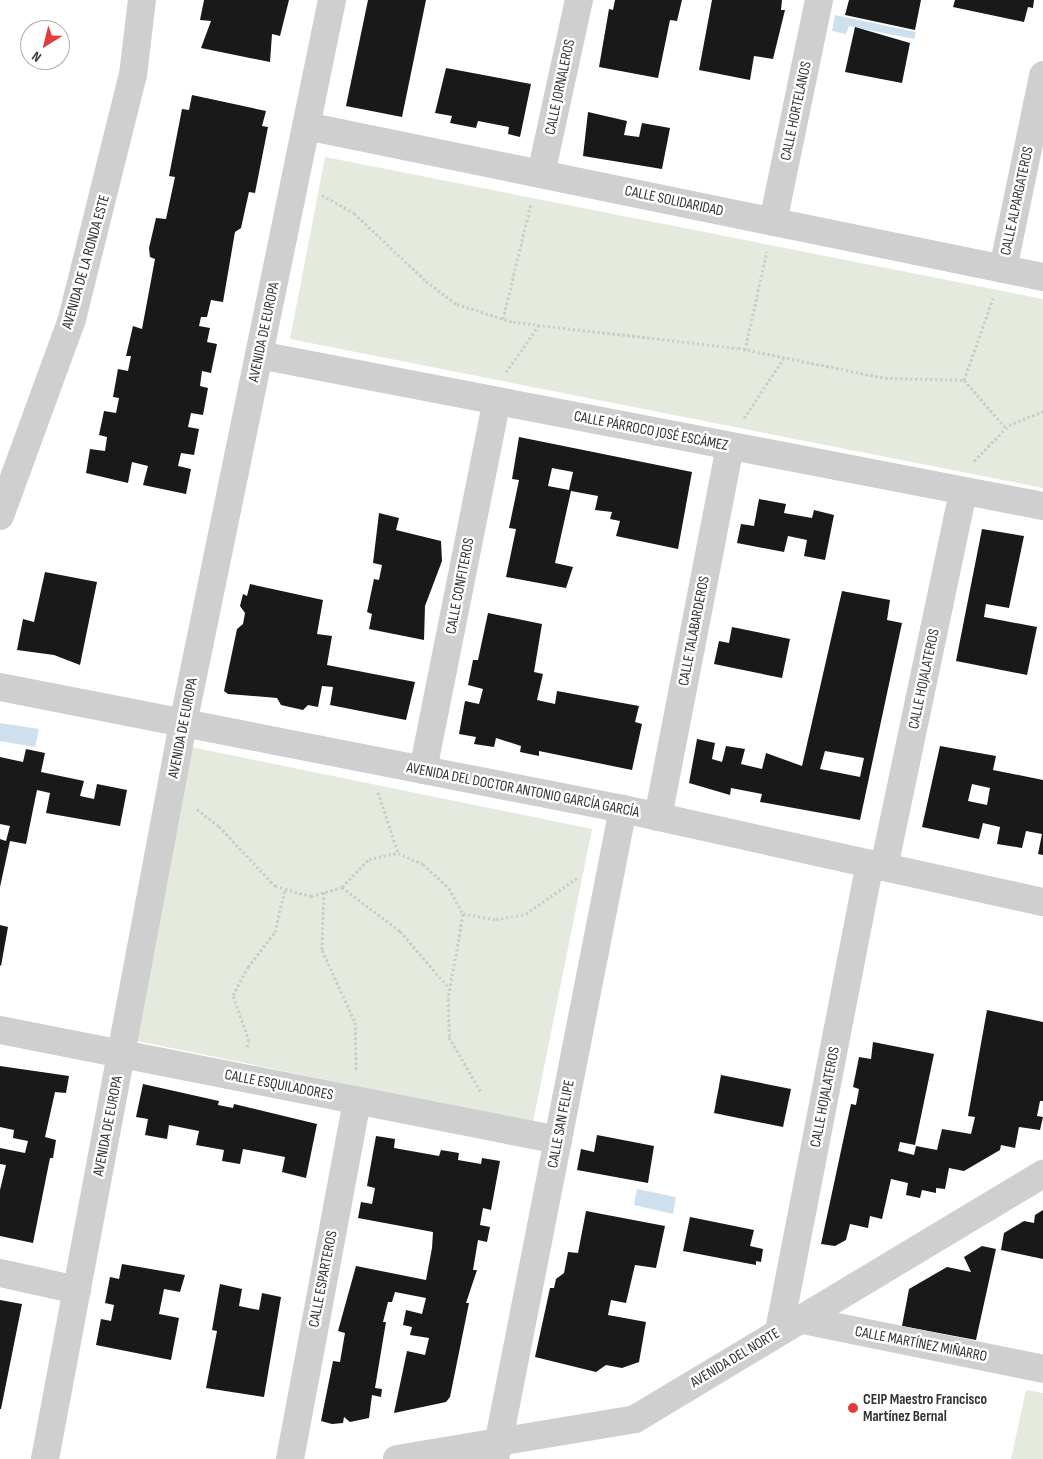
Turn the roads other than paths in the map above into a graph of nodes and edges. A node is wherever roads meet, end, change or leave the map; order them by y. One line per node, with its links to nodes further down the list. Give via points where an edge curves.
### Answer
1 (142, 0): 16 (street, AVENIDA DE LA RONDA ESTE, via 133,75 72,319)
2 (332, 0): 6 (street, AVENIDA DE EUROPA)
3 (579, 0): 7 (street, CALLE JORNALEROS)
4 (819, 0): 8 (street, CALLE HORTELANOS)
5 (1043, 75): 9 (street, CALLE ALPARGATEROS)
6 (306, 126): 7 (street, CALLE SOLIDARIDAD); 11 (street, AVENIDA DE EUROPA)
7 (540, 174): 8 (street, CALLE SOLIDARIDAD)
8 (773, 222): 9 (street, CALLE SOLIDARIDAD)
9 (1003, 269): 10 (street, CALLE SOLIDARIDAD)
10 (1043, 277)
11 (259, 355): 12 (street, CALLE PÁRROCO JOSÉ ESCÁMEZ); 18 (street, AVENIDA DE EUROPA)
12 (492, 400): 13 (street, CALLE PÁRROCO JOSÉ ESCÁMEZ); 19 (street, CALLE CONFITEROS)
13 (728, 446): 14 (street, CALLE PÁRROCO JOSÉ ESCÁMEZ); 21 (street, CALLE TALABARDEROS)
14 (958, 490): 15 (street, CALLE PÁRROCO JOSÉ ESCÁMEZ); 22 (street, CALLE HOJALATEROS)
15 (1043, 506)
16 (0, 516)
17 (0, 687): 18 (street, AVENIDA DEL DOCTOR ANTONIO GARCÍA GARCÍA)
18 (183, 724): 19 (street, AVENIDA DEL DOCTOR ANTONIO GARCÍA GARCÍA); 25 (street, AVENIDA DE EUROPA)
19 (423, 770): 20 (street, AVENIDA DEL DOCTOR ANTONIO GARCÍA GARCÍA)
20 (623, 809): 21 (street, AVENIDA DEL DOCTOR ANTONIO GARCÍA GARCÍA); 27 (street, CALLE SAN FELIPE)
21 (658, 816): 22 (street, AVENIDA DEL DOCTOR ANTONIO GARCÍA GARCÍA)
22 (877, 865): 23 (street, AVENIDA DEL DOCTOR ANTONIO GARCÍA GARCÍA); 31 (street, CALLE HOJALATEROS)
23 (1043, 902)
24 (0, 1030): 25 (street, CALLE ESQUILADORES)
25 (121, 1054): 26 (street, CALLE ESQUILADORES); 30 (street, AVENIDA DE EUROPA)
26 (357, 1100): 27 (street, CALLE ESQUILADORES); 35 (street, CALLE ESPARTEROS)
27 (558, 1140): 33 (street, CALLE SAN FELIPE)
28 (1043, 1174): 31 (street, AVENIDA DEL NORTE)
29 (0, 1273): 30 (street)
30 (77, 1290): 34 (street, AVENIDA DE EUROPA)
31 (789, 1325): 32 (street, CALLE MARTÍNEZ MIÑARRO); 33 (street, AVENIDA DEL NORTE, via 635,1418)
32 (1043, 1369)
33 (498, 1449): 36 (street, AVENIDA DEL NORTE)
34 (45, 1459)
35 (290, 1459)
36 (396, 1459)

